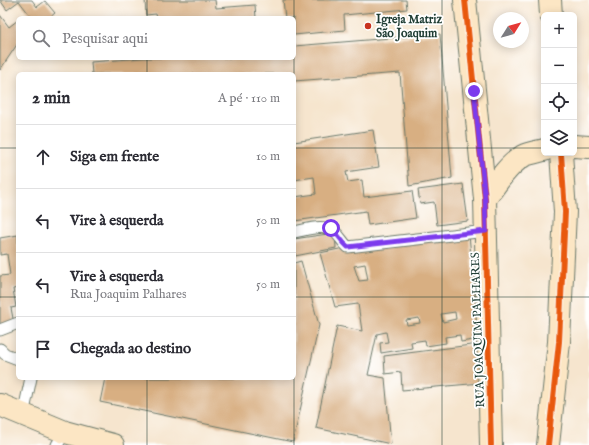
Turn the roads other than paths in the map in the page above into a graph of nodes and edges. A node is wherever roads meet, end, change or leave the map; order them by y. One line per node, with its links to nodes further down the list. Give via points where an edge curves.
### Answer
1 (465, 0): 8 (street, RUA JOAQUIM PALHARES)
2 (550, 0): 3 (street)
3 (551, 12)
4 (577, 146): 5 (street)
5 (589, 147)
6 (541, 151): 8 (street, via 524,156 512,164)
7 (561, 156): 21 (street, via 564,212 559,342)
8 (485, 198): 9 (street, RUA JOAQUIM PALHARES)
9 (486, 231): 10 (lane, via 348,247 331,228); 20 (street, RUA JOAQUIM PALHARES)
10 (296, 232)
11 (16, 324): 12 (lane)
12 (0, 330)
13 (0, 349): 14 (lane)
14 (16, 358)
15 (31, 380): 17 (lane)
16 (0, 405): 17 (street)
17 (23, 415): 18 (street)
18 (61, 438): 19 (street)
19 (113, 445)
20 (491, 445)
21 (548, 445)

